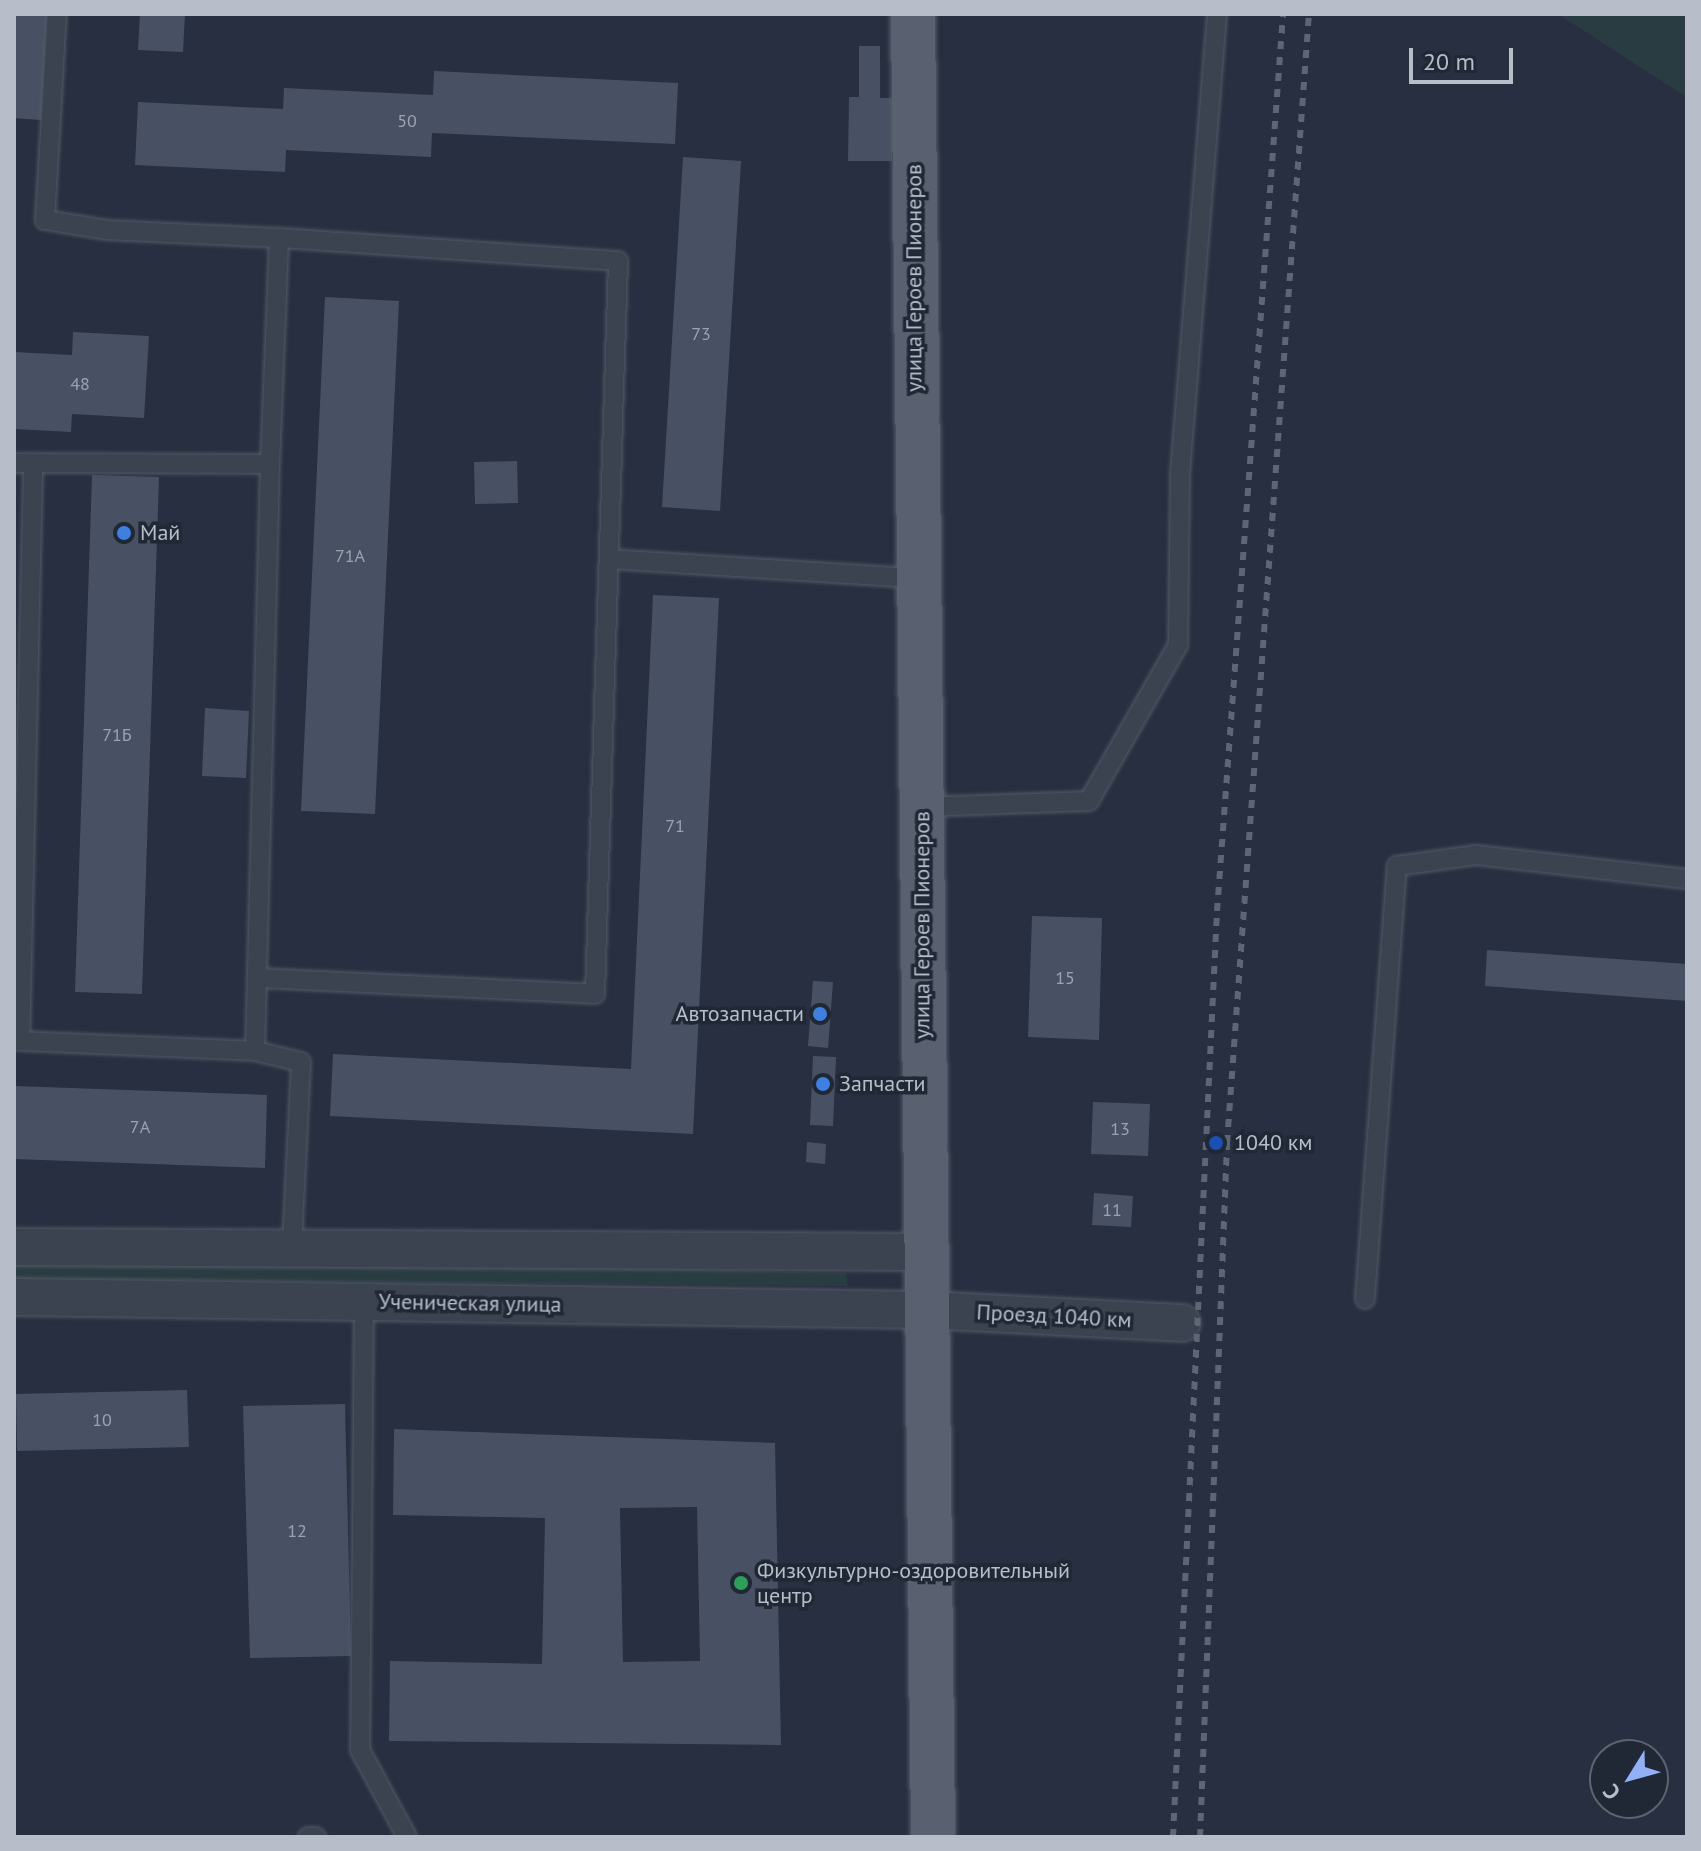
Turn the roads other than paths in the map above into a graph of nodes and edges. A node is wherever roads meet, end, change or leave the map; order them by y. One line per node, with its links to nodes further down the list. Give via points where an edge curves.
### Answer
1 (57, 14): 4 (lane, via 45,220 107,230)
2 (913, 14): 9 (main road, улица Героев Пионеров)
3 (1217, 14): 10 (lane, via 1180,474 1178,645 1089,801)
4 (279, 238): 7 (lane); 8 (lane, via 618,261)
5 (14, 463): 6 (lane)
6 (33, 464): 7 (lane); 12 (lane)
7 (270, 464): 13 (lane)
8 (609, 559): 9 (lane); 13 (lane, via 595,994)
9 (915, 578): 10 (main road, улица Героев Пионеров)
10 (921, 807): 17 (main road, улица Героев Пионеров)
11 (1687, 879): 19 (lane, via 1476,855 1397,866)
12 (18, 912): 14 (lane, via 20,1041)
13 (257, 978): 14 (lane)
14 (255, 1051): 16 (lane, via 301,1062)
15 (14, 1247): 16 (street)
16 (292, 1248): 17 (street)
17 (925, 1252): 21 (main road, улица Героев Пионеров)
18 (14, 1297): 20 (street, Ученическая улица)
19 (1365, 1299)
20 (364, 1301): 21 (street, Ученическая улица); 25 (lane, via 360,1750)
21 (926, 1310): 22 (street, Проезд 1040 км); 26 (main road, улица Героев Пионеров)
22 (1182, 1323)
23 (308, 1837): 24 (lane)
24 (316, 1837)
25 (407, 1837)
26 (933, 1837)

